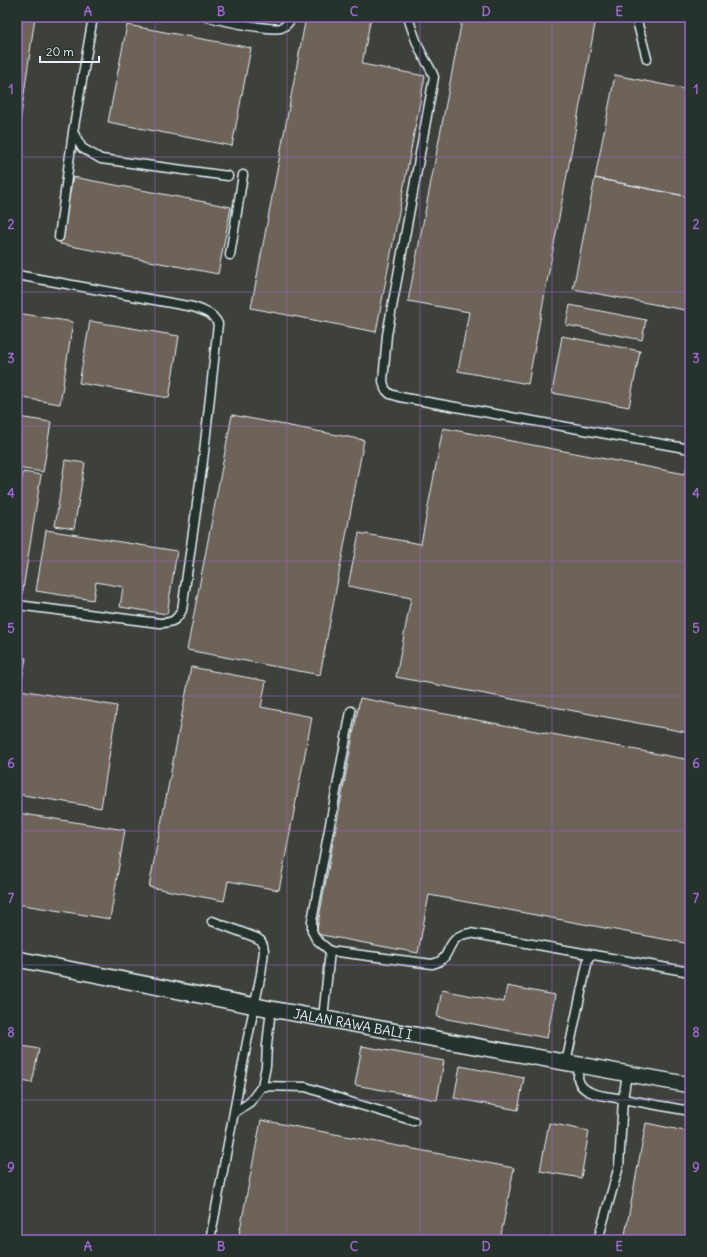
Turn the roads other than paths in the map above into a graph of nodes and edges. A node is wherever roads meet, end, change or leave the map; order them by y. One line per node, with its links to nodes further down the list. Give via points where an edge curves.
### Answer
1 (93, 17): 7 (lane)
2 (208, 17): 3 (lane, via 264,28 281,28)
3 (292, 17)
4 (408, 17): 13 (lane, via 434,77 387,335 383,381 385,389 400,398)
5 (636, 17): 6 (lane)
6 (647, 58)
7 (73, 132): 9 (lane, via 82,148 101,159); 10 (lane)
8 (243, 175): 11 (lane)
9 (228, 176)
10 (59, 237)
11 (230, 255)
12 (17, 275): 14 (lane, via 193,307 211,314 218,324 203,461 182,610 178,617 167,623 159,623)
13 (690, 449)
14 (17, 605)
15 (351, 711): 17 (lane, via 312,921 312,931 316,939)
16 (212, 921): 21 (lane, via 257,938 263,945 261,974)
17 (330, 951): 18 (lane, via 432,964 440,962 446,956 451,944 459,936 470,933); 23 (lane)
18 (589, 955): 20 (lane); 24 (lane)
19 (17, 959): 21 (street, JALAN RAWA BALI I)
20 (690, 972)
21 (254, 1005): 22 (street, JALAN RAWA BALI I); 30 (lane)
22 (271, 1009): 23 (street, JALAN RAWA BALI I); 27 (lane)
23 (323, 1018): 24 (street, JALAN RAWA BALI I)
24 (573, 1064): 25 (street, JALAN RAWA BALI I); 28 (lane, via 582,1087 589,1092)
25 (627, 1074): 26 (street, JALAN RAWA BALI I); 28 (lane)
26 (690, 1085)
27 (262, 1086): 30 (lane, via 250,1102); 31 (lane, via 306,1087)
28 (623, 1099): 29 (lane); 33 (lane, via 620,1166)
29 (690, 1110)
30 (234, 1113): 32 (lane)
31 (414, 1121)
32 (211, 1235)
33 (598, 1240)

